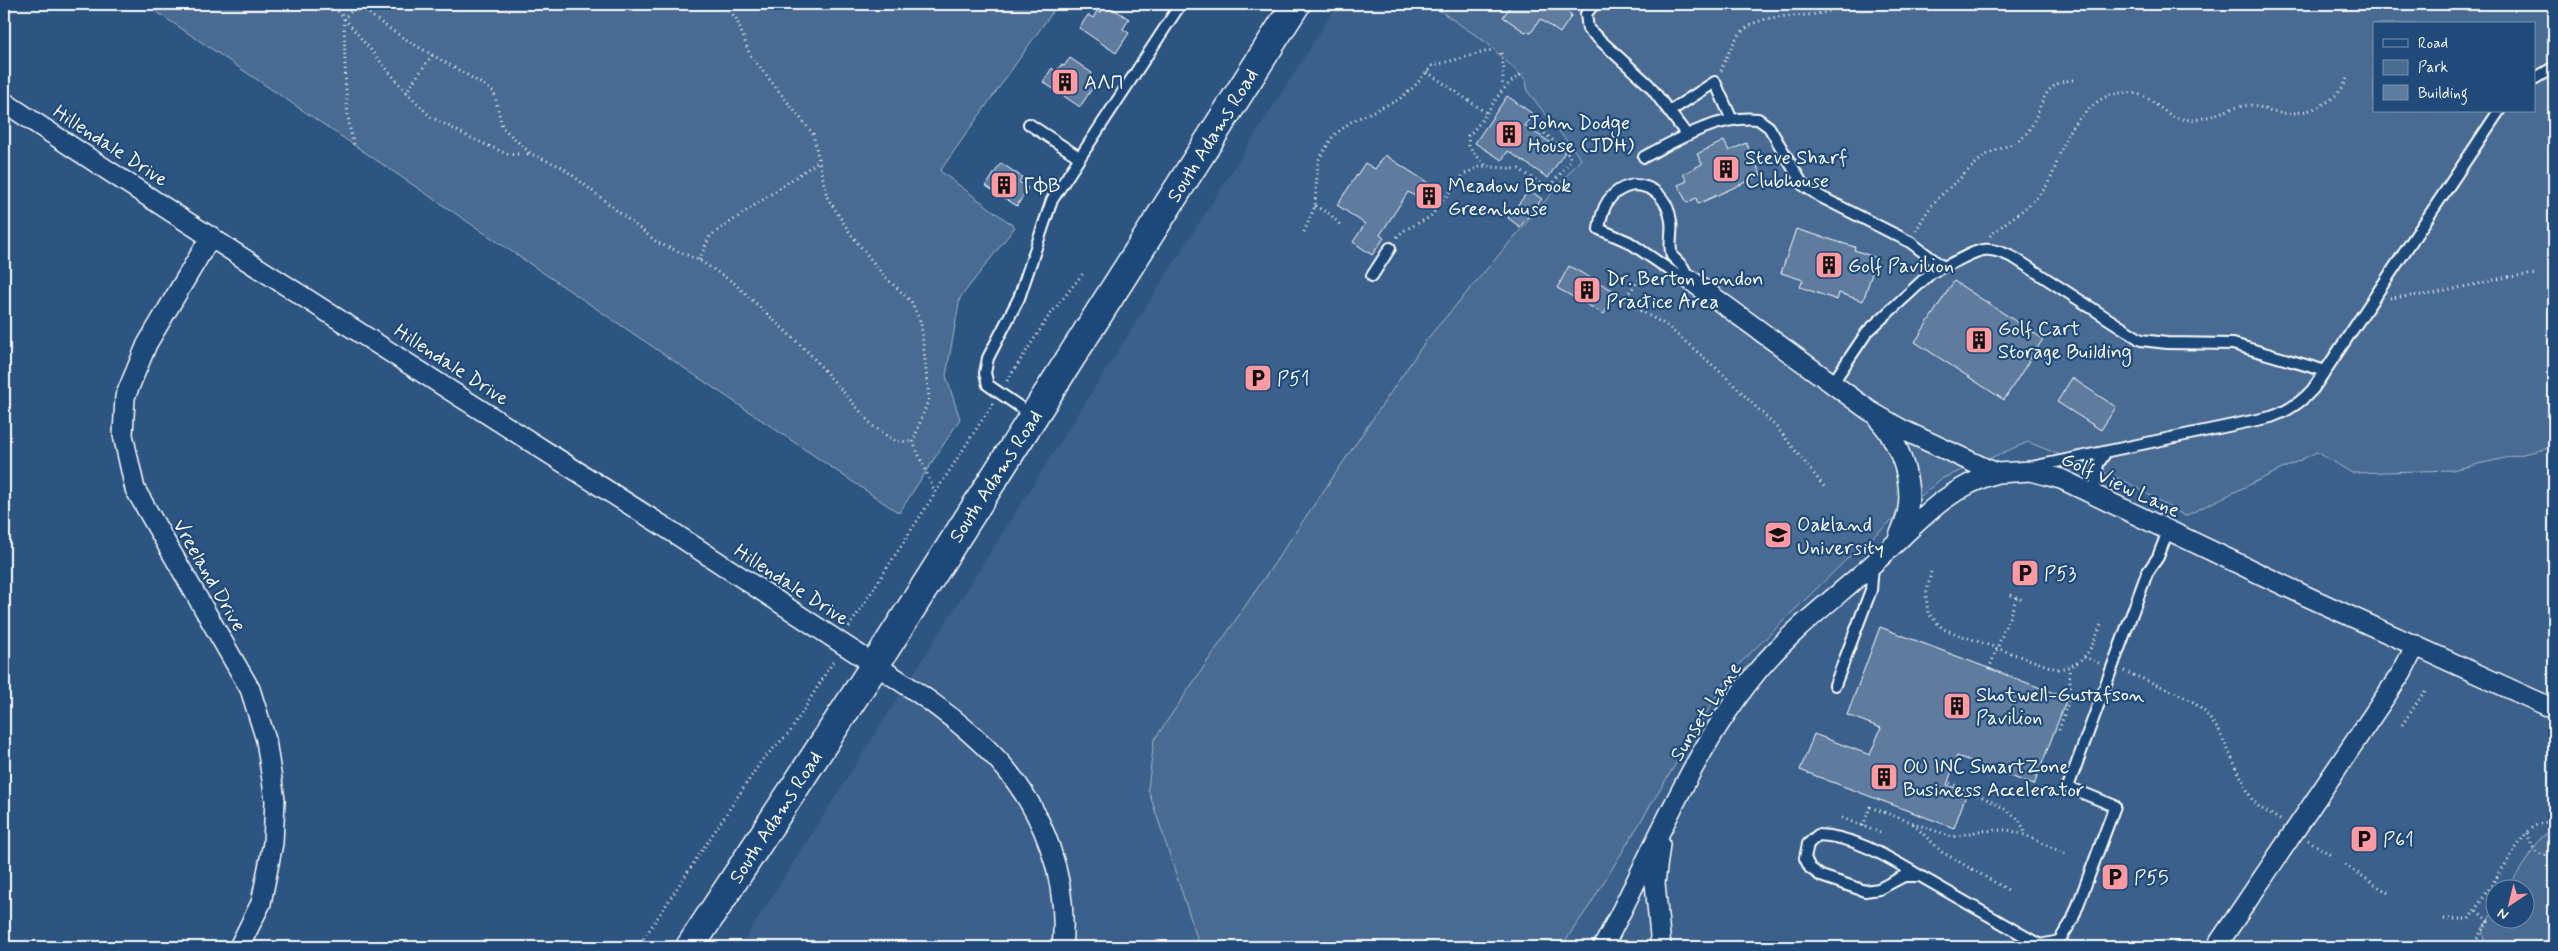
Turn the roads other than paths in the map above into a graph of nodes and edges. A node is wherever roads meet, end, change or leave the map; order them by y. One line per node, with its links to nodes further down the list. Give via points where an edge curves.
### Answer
1 (1296, 4): 22 (main road, South Adams Road)
2 (1594, 4): 7 (lane, via 1586,14 1588,30 1649,85)
3 (1178, 8): 12 (lane)
4 (2554, 67): 5 (lane)
5 (2536, 78)
6 (4, 102): 14 (street, Hillendale Drive)
7 (1670, 111): 9 (lane, via 1715,82); 11 (lane)
8 (2498, 112): 19 (lane)
9 (1732, 120): 11 (lane); 16 (lane, via 1752,118 1764,122 1803,185 1910,242)
10 (1029, 124): 12 (lane)
11 (1687, 135): 13 (lane)
12 (1079, 157): 22 (lane, via 1047,211 1019,298 985,367 986,380 991,388)
13 (1644, 157)
14 (210, 236): 30 (street, Hillendale Drive); 35 (street, Vreeland Drive, via 147,344 125,397 124,435 135,489 250,689 266,740 275,800 273,843 261,903)
15 (1390, 248): 17 (lane)
16 (1943, 267): 19 (lane, via 1976,250 1999,250 2141,340 2234,344); 20 (lane, via 1931,273 1867,332)
17 (1372, 276)
18 (1690, 280): 18 (lane, via 1672,256 1671,221 1656,191 1633,185 1610,197 1601,215 1599,229 1629,242 1676,275); 20 (street, Golf View Lane)
19 (2326, 371): 23 (lane, via 2304,399 2280,414)
20 (1832, 384): 21 (street, Golf View Lane)
21 (1870, 411): 24 (street, Golf View Lane, via 1901,430); 27 (street, Sunset Lane, via 1895,441 1905,476 1907,513)
22 (1034, 416): 30 (main road, South Adams Road)
23 (2106, 452): 24 (lane); 25 (lane, via 2098,464)
24 (2006, 472): 25 (street, Golf View Lane, via 2048,474); 27 (street, Sunset Lane, via 1980,478 1946,496)
25 (2094, 494): 26 (street, Golf View Lane)
26 (2168, 531): 29 (street, Golf View Lane); 34 (lane, via 2158,557 2147,573 2068,787 2115,806 2072,921 2059,941 2040,944)
27 (1898, 540): 28 (street, Sunset Lane)
28 (1873, 565): 31 (lane, via 1871,590); 33 (street, Sunset Lane, via 1810,617 1760,668 1714,732)
29 (2416, 645): 32 (street, Golf View Lane); 40 (street, via 2402,672)
30 (875, 665): 36 (main road, South Adams Road); 37 (street, Hillendale Drive, via 946,714 982,744 1023,793 1041,826 1055,864 1063,910)
31 (1835, 685)
32 (2553, 704)
33 (1668, 816): 38 (street, Sunset Lane); 39 (street, via 1660,844 1655,883)
34 (1920, 876): 34 (lane, via 1904,876 1879,889 1865,891 1821,876 1810,868 1805,858 1808,844 1818,835 1833,835 1882,854)
35 (239, 947)
36 (690, 947)
37 (1062, 947)
38 (1602, 947)
39 (1661, 947)
40 (2216, 947)

